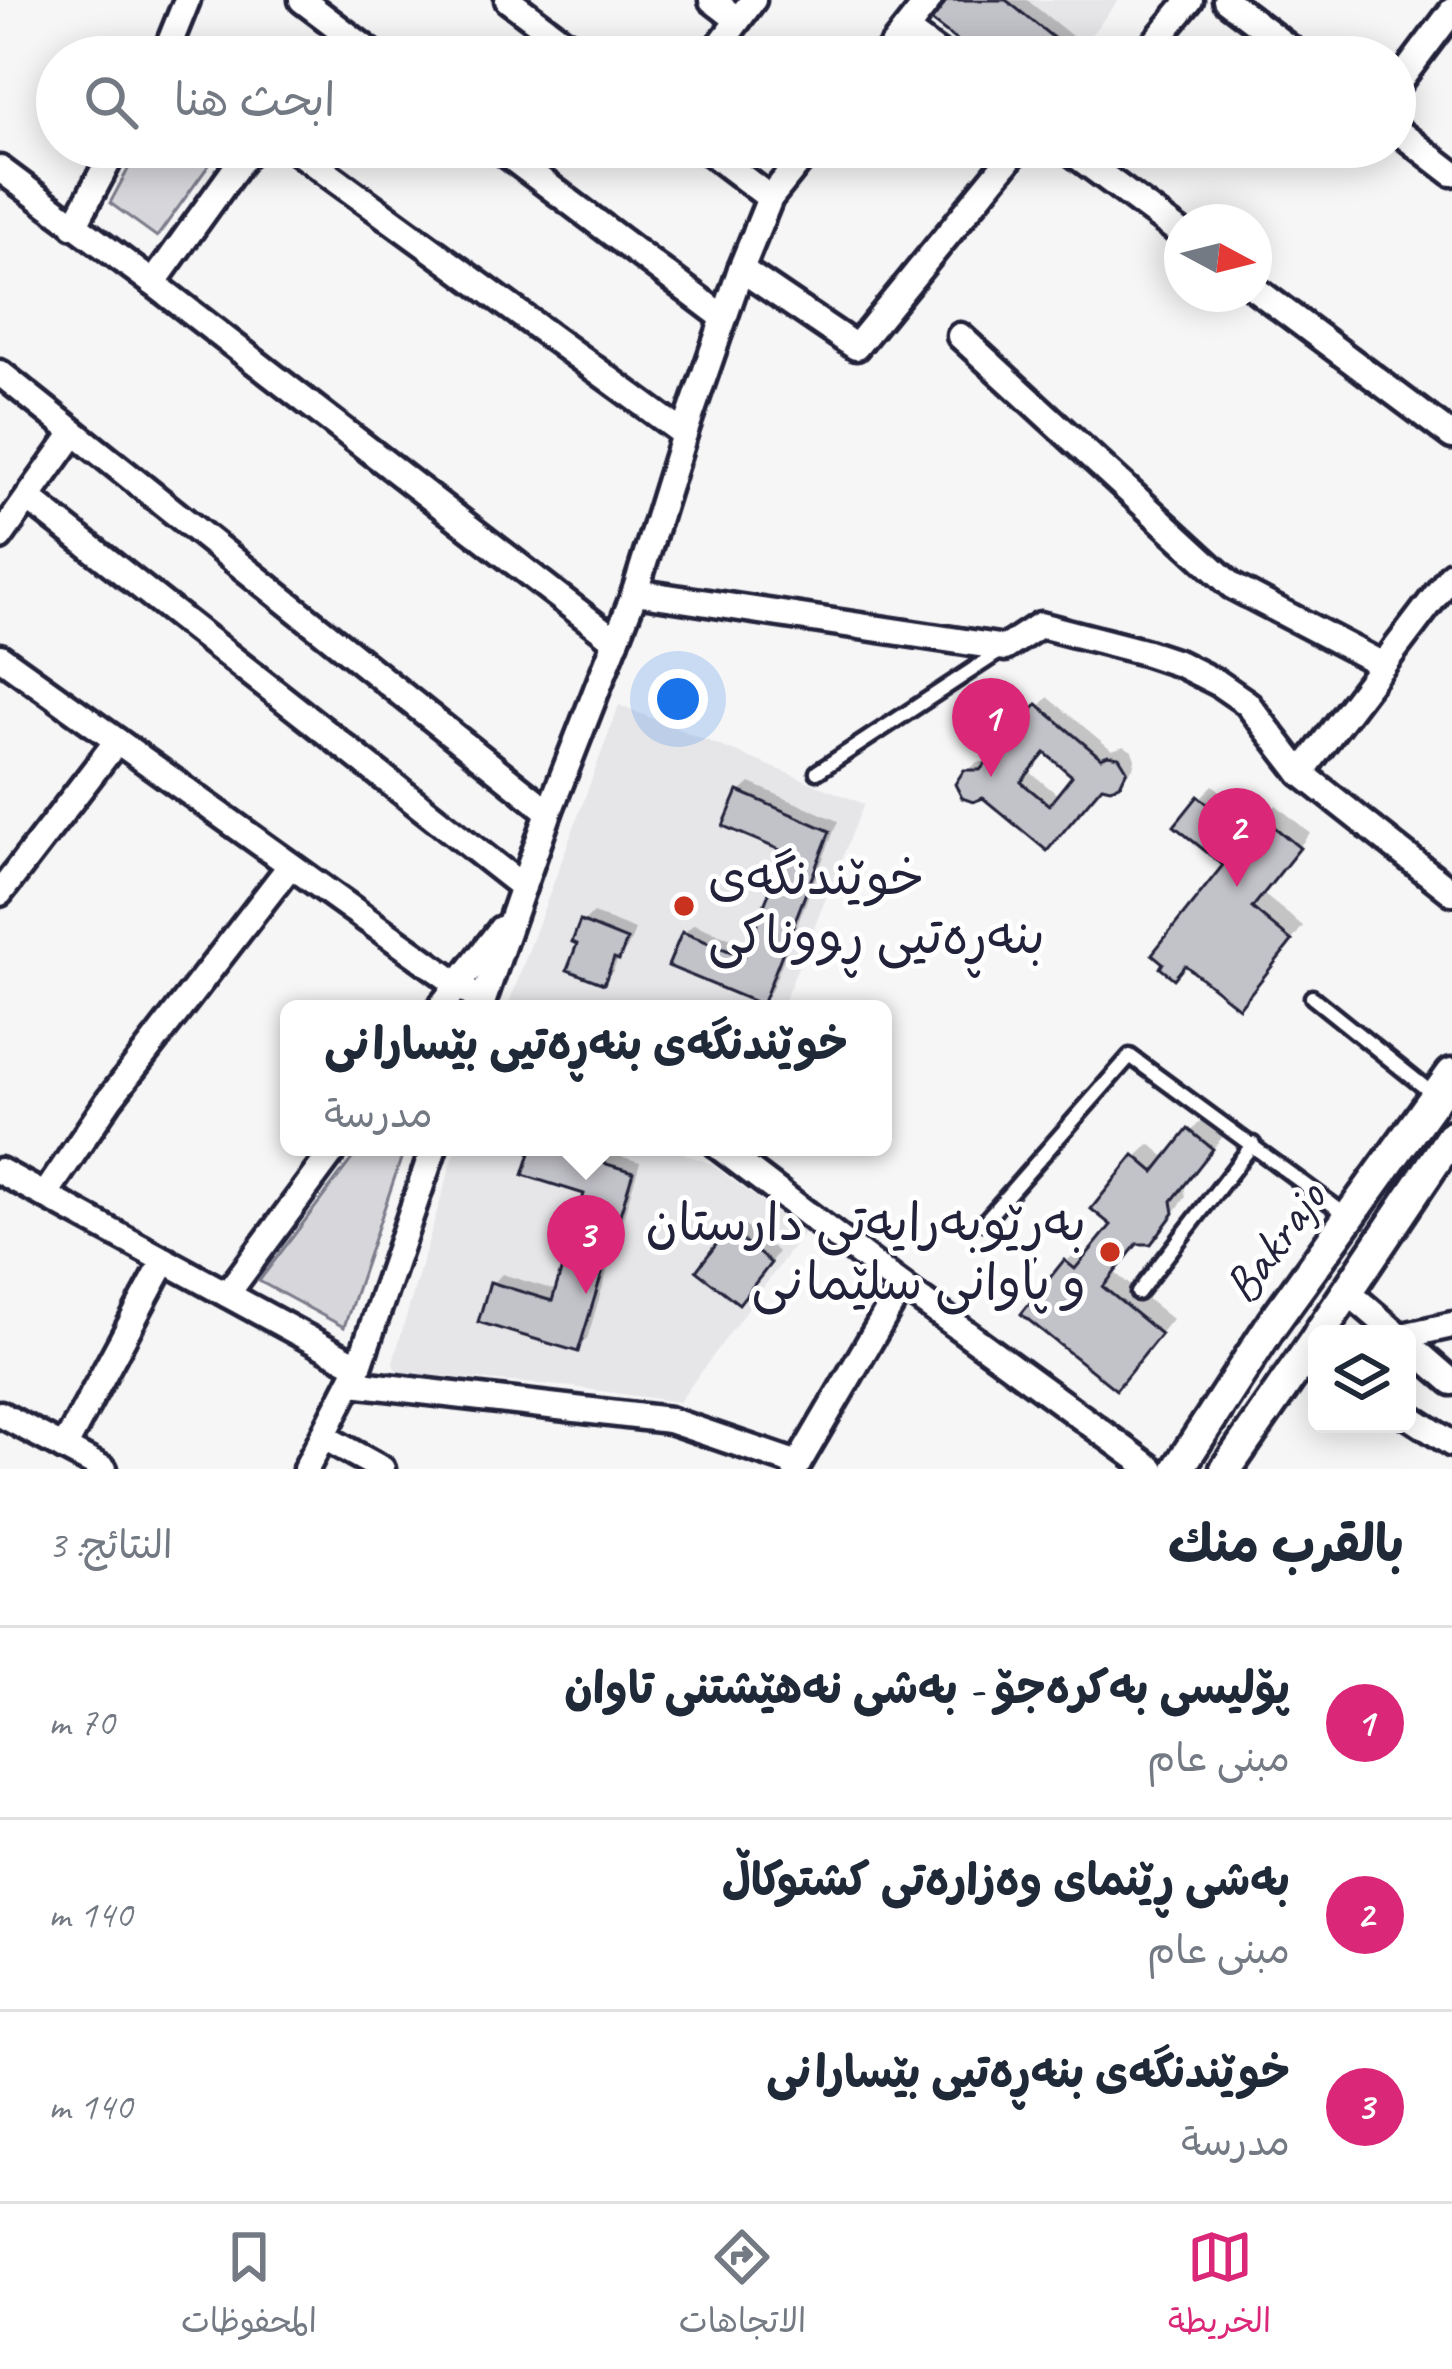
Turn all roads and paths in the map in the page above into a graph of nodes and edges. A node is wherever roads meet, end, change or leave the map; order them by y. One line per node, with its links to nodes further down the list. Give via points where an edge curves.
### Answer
1 (187, 0): 11 (street)
2 (302, 0): 12 (street)
3 (508, 0): 13 (street)
4 (712, 0): 8 (street)
5 (929, 0): 10 (street)
6 (1190, 0): 17 (street)
7 (1226, 0): 18 (street)
8 (746, 10): 14 (street)
9 (1452, 11): 19 (street)
10 (906, 30): 15 (street); 16 (street)
11 (173, 36)
12 (349, 36)
13 (556, 36)
14 (726, 36)
15 (901, 36)
16 (914, 36)
17 (1161, 36)
18 (1273, 36)
19 (1416, 59)
20 (1416, 145): 30 (street)
21 (105, 168): 33 (street)
22 (236, 168): 35 (street)
23 (320, 168): 41 (street)
24 (525, 168): 37 (street)
25 (731, 168): 31 (street)
26 (794, 168): 31 (street)
27 (1002, 168): 34 (street, via 856,347)
28 (1095, 168): 32 (street)
29 (0, 170): 33 (street)
30 (1452, 173)
31 (770, 198): 34 (street)
32 (1164, 220)
33 (74, 226): 35 (street)
34 (741, 269): 37 (street)
35 (153, 283): 47 (street)
36 (1272, 301): 42 (street)
37 (724, 318): 41 (street)
38 (960, 336): 50 (street, via 1232,586)
39 (0, 374): 40 (street)
40 (74, 434): 43 (street); 54 (street)
41 (684, 434): 46 (street)
42 (1452, 436)
43 (28, 498): 44 (street); 56 (street)
44 (0, 537)
45 (1452, 574): 50 (street)
46 (635, 592): 47 (street); 48 (street)
47 (616, 641): 54 (street)
48 (1005, 648): 52 (lane); 53 (street, via 1040,625 1180,664 1247,703)
49 (0, 657): 51 (street)
50 (1383, 665): 53 (street)
51 (117, 741): 55 (street); 58 (street)
52 (817, 772)
53 (1301, 772): 57 (street)
54 (549, 812): 56 (street)
55 (290, 866): 60 (street); 72 (street)
56 (524, 887): 59 (street)
57 (1452, 892)
58 (0, 893)
59 (514, 913): 60 (street); 64 (street)
60 (457, 985): 62 (street); 63 (street)
61 (1312, 997): 65 (lane)
62 (446, 1000)
63 (474, 1000)
64 (483, 1000)
65 (1444, 1085): 73 (street, Bakrajo)
66 (1452, 1136): 77 (street, Bakrajo)
67 (1253, 1144): 73 (lane); 74 (lane, via 1130,1056); 78 (lane)
68 (329, 1156): 79 (street)
69 (431, 1156): 86 (street)
70 (731, 1156): 76 (street)
71 (0, 1171): 72 (street)
72 (45, 1195): 75 (street)
73 (1350, 1218): 98 (street, Bakrajo)
74 (985, 1222)
75 (165, 1260): 79 (street); 92 (street)
76 (902, 1286): 93 (street); 97 (street)
77 (1348, 1292): 81 (street, Bakrajo); 82 (street)
78 (1138, 1293)
79 (226, 1294): 86 (street)
80 (1452, 1324): 83 (street)
81 (1327, 1325)
82 (1386, 1325)
83 (1416, 1336)
84 (1416, 1348): 87 (street)
85 (1308, 1355): 99 (street, Bakrajo)
86 (355, 1374): 90 (street); 93 (street, via 670,1420)
87 (1452, 1382)
88 (0, 1414): 92 (street)
89 (1416, 1421): 91 (street)
90 (324, 1437): 95 (street); 96 (street)
91 (1452, 1444)
92 (64, 1448): 94 (street)
93 (796, 1467)
94 (104, 1469)
95 (306, 1469)
96 (382, 1469)
97 (1152, 1469)
98 (1178, 1469)
99 (1226, 1469)

